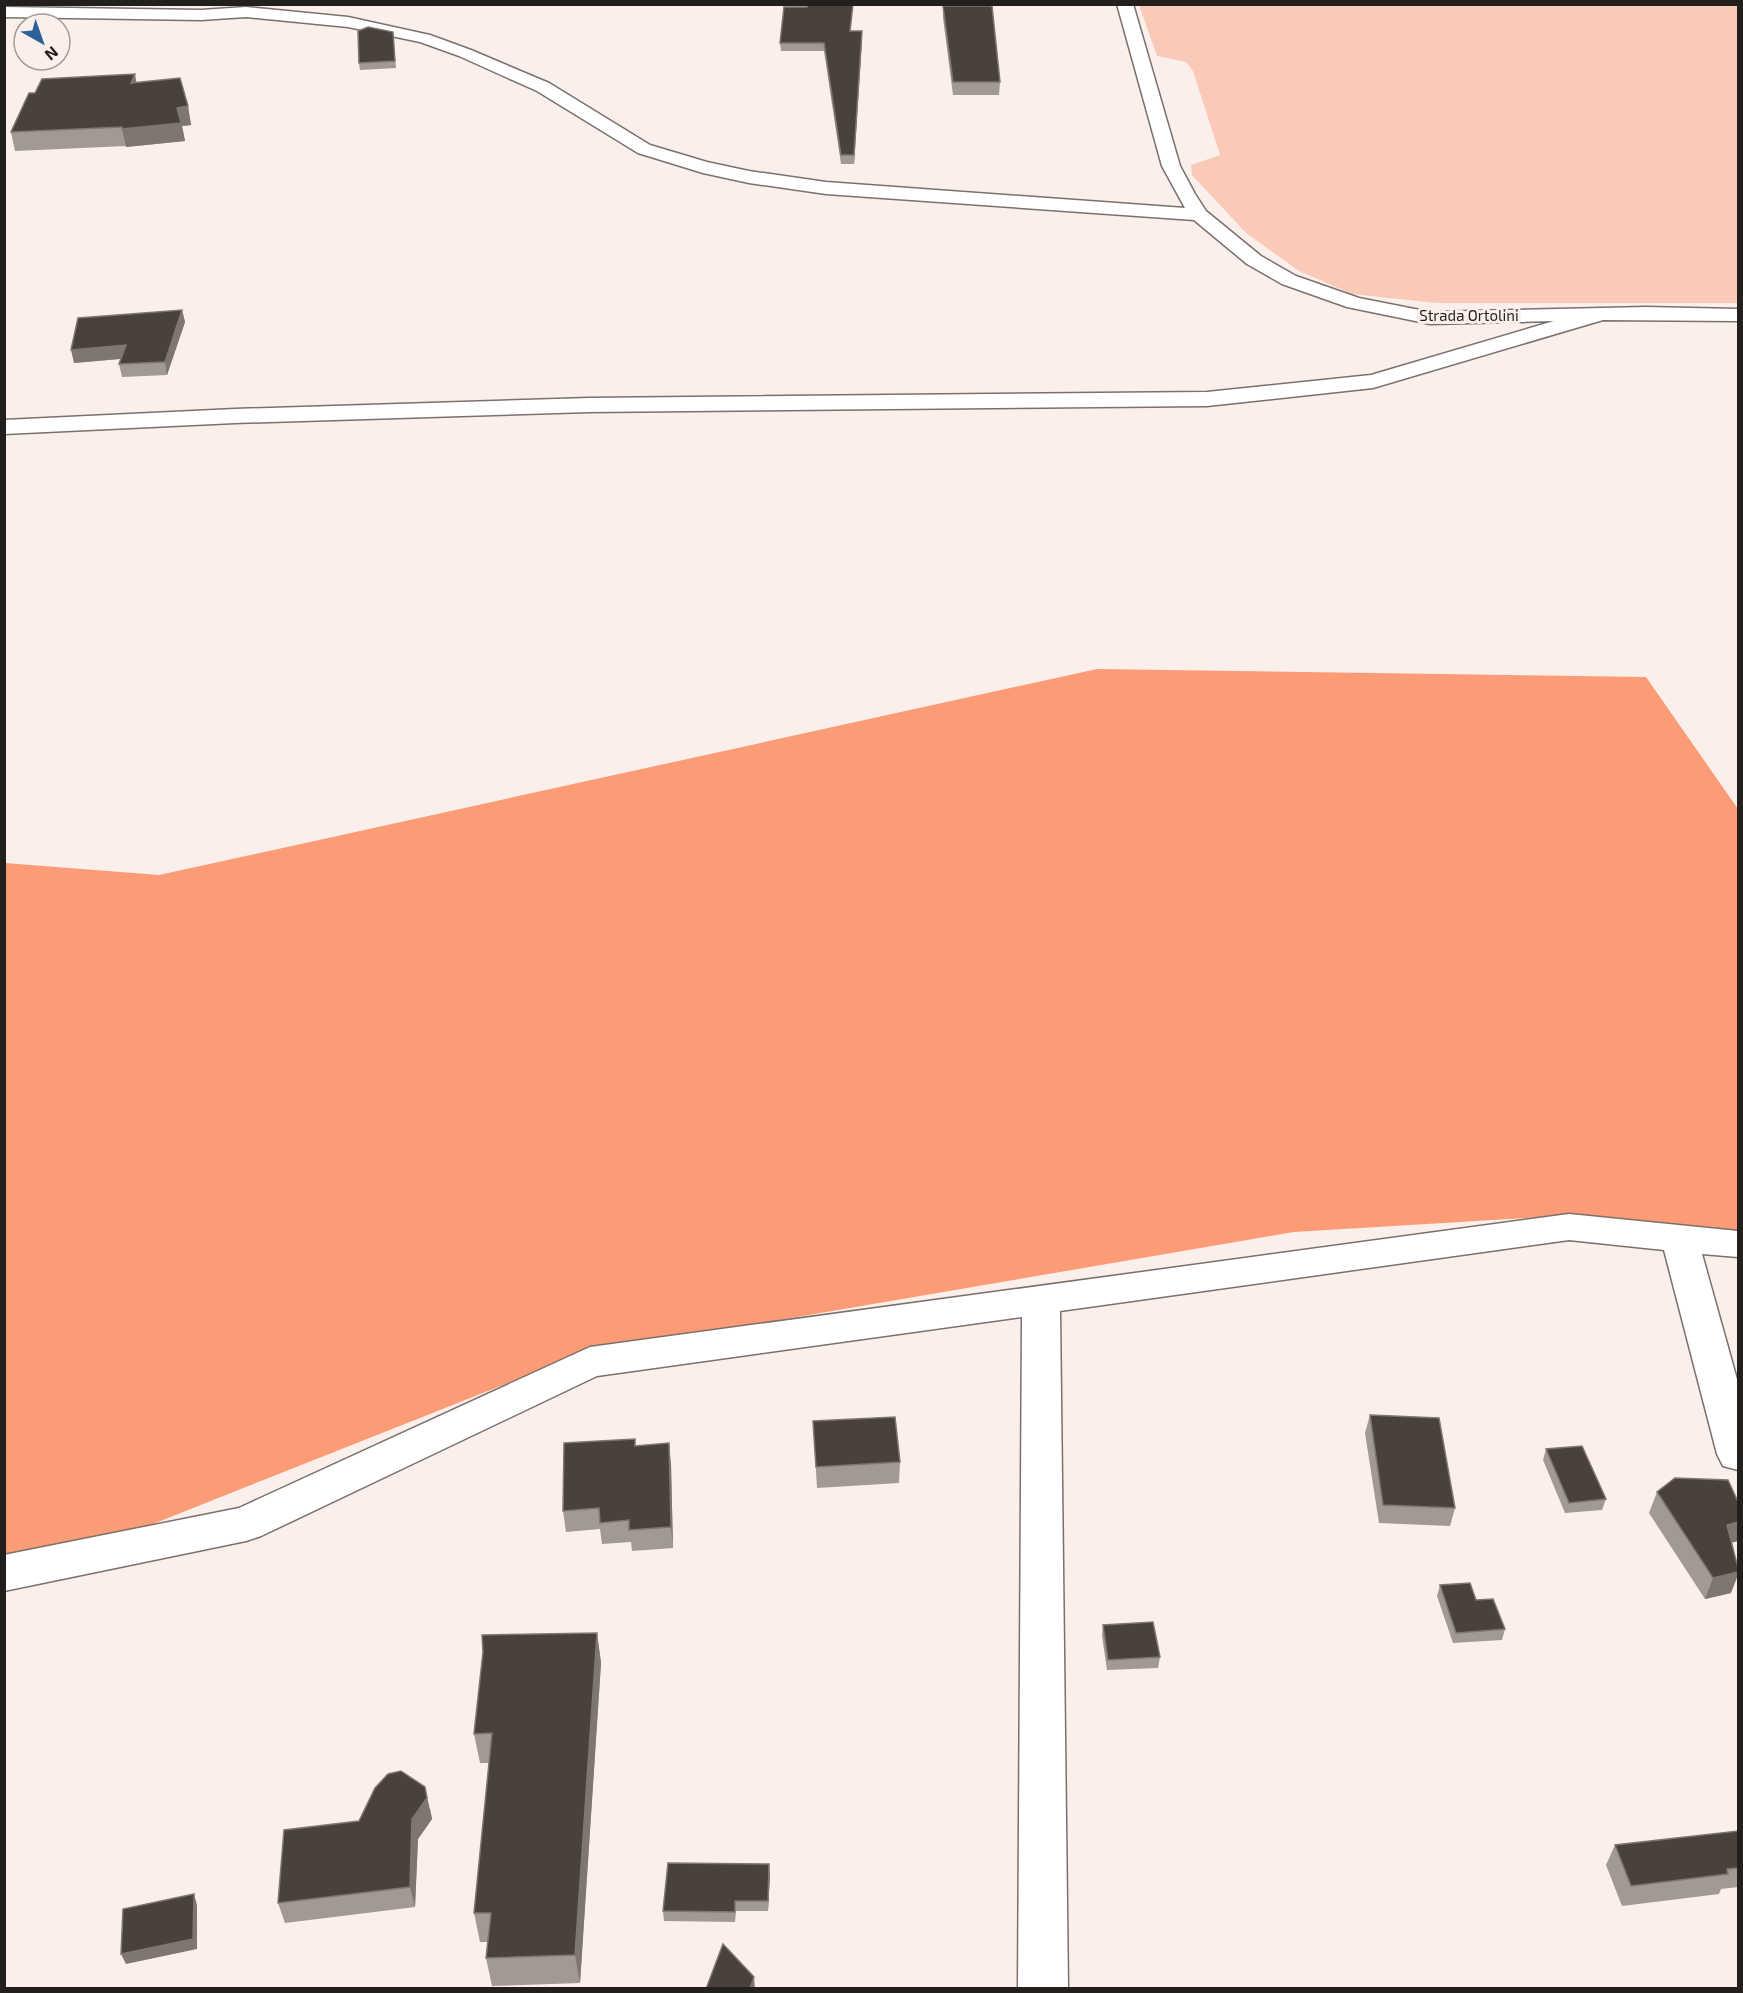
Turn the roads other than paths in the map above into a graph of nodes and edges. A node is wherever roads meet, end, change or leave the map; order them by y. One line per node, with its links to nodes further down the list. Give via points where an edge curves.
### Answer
1 (1125, 4): 3 (street, Strada Ortolini, via 1171,166)
2 (4, 12): 3 (street, via 246,12 369,26 424,38 502,69 543,87 644,149 703,167 826,188)
3 (1198, 215): 4 (street, Strada Ortolini, via 1269,270 1311,290 1354,303 1430,318)
4 (1602, 314): 5 (street, Strada Ortolini); 6 (street, via 1373,381 1207,399 589,405)
5 (1738, 315)
6 (4, 427)
7 (1679, 1238): 8 (street); 9 (street, via 1569,1227); 10 (street)
8 (1738, 1244)
9 (1041, 1300): 11 (street, via 590,1362 246,1524); 12 (street)
10 (1738, 1454)
11 (4, 1573)
12 (1043, 1989)

